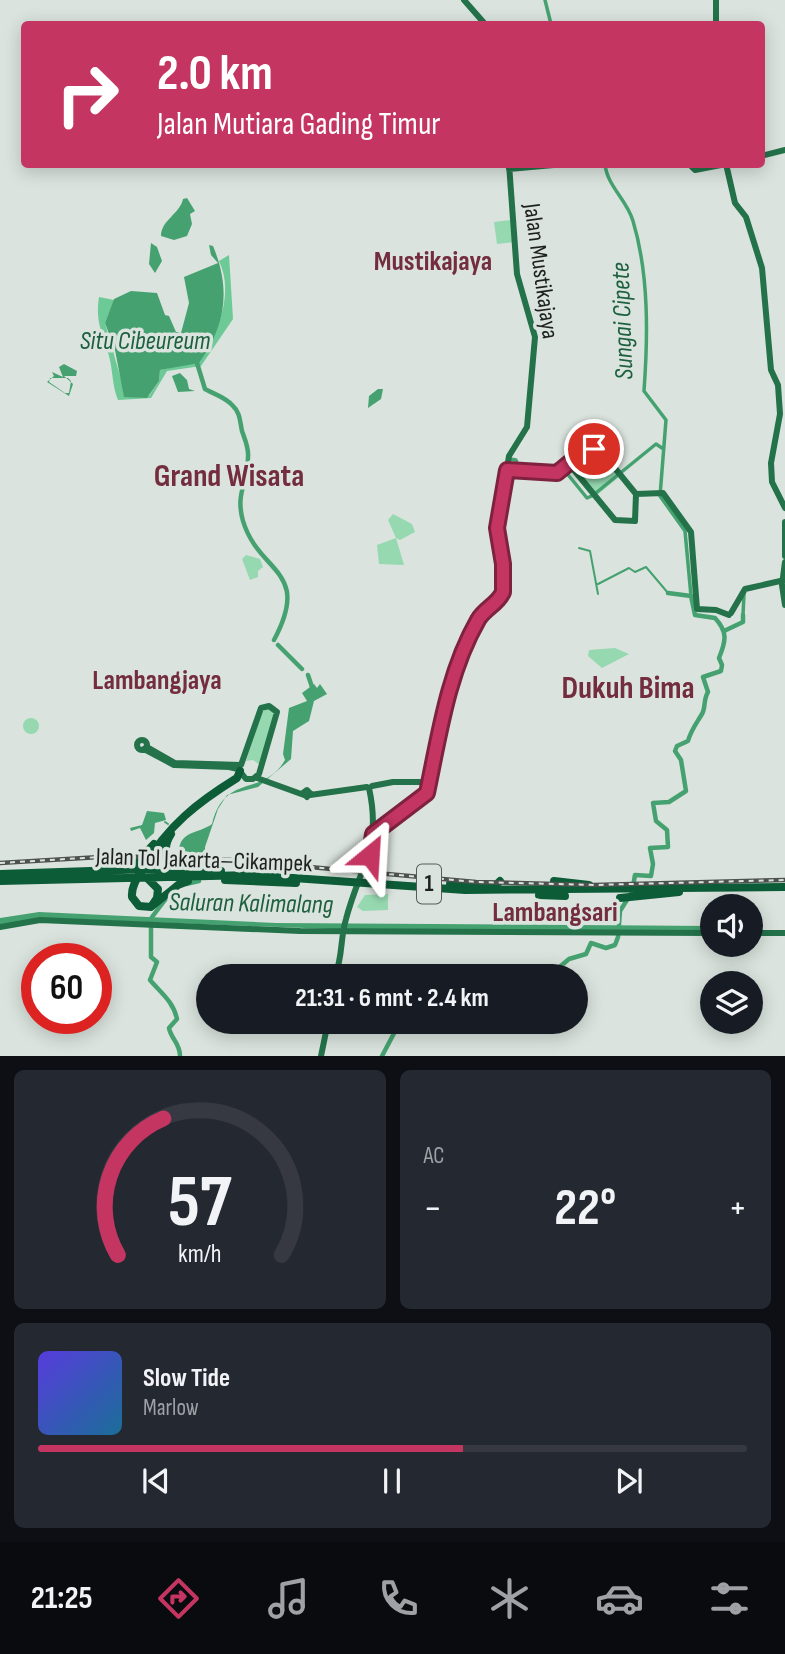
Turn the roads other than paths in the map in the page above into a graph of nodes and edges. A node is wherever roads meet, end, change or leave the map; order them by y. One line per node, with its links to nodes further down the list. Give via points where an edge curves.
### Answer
1 (464, 0): 3 (main road)
2 (716, 0): 4 (main road)
3 (482, 21)
4 (716, 21)
5 (785, 150): 6 (main road)
6 (765, 155)
7 (529, 168): 9 (main road)
8 (726, 168): 13 (main road, via 734,203 746,217 762,268 771,370 779,404 772,482)
9 (511, 170): 11 (main road, Jalan Mustikajaya, via 517,274 535,337 527,427 508,459)
10 (570, 463): 11 (main road, via 555,475); 12 (main road, via 596,450); 12 (main road, via 614,520 633,519)
11 (507, 470): 21 (main road, Jalan Mustikajaya, via 497,528 503,592 477,622 462,658)
12 (636, 494): 17 (main road, via 660,493 691,532 699,609 716,608 731,614 747,588)
13 (785, 508)
14 (785, 522): 15 (main road)
15 (785, 556)
16 (785, 562): 17 (main road)
17 (783, 582): 18 (main road)
18 (785, 606)
19 (243, 775): 20 (main road); 20 (main road, via 215,765 174,765 145,748 175,762 241,765 259,712 269,706 277,718); 23 (highway)
20 (258, 776): 22 (main road, via 307,793)
21 (426, 782): 22 (main road, via 393,780); 24 (main road, Jalan Mustikajaya, via 424,797)
22 (371, 785): 24 (main road)
23 (209, 797): 25 (highway, via 181,812 136,863); 26 (highway, via 169,837 166,854 179,866); 29 (highway, via 175,823)
24 (376, 830): 40 (main road)
25 (33, 872): 26 (highway, Jalan Tol Jakarta–Cikampek / 1); 28 (highway, Jalan Tol Jakarta–Cikampek / 1)
26 (229, 872): 33 (highway, Jalan Tol Jakarta–Cikampek / 1)
27 (61, 874): 28 (highway, Jalan Tol Jakarta–Cikampek / 1); 29 (highway, via 148,878 159,892 152,904 144,906 136,900); 32 (highway, Jalan Tol Jakarta–Cikampek / 1, via 196,875)
28 (0, 879): 35 (highway, 1, via 252,875 465,890)
29 (137, 881): 32 (highway, via 132,897 136,905 146,908 193,880)
30 (500, 881): 33 (highway, via 496,885)
31 (554, 881): 34 (highway)
32 (311, 883): 36 (highway, Jalan Tol Jakarta–Cikampek / 1)
33 (437, 884): 34 (highway, Jalan Tol Jakarta–Cikampek / 1)
34 (596, 886): 37 (highway, Jalan Tol Jakarta–Cikampek / 1)
35 (785, 888): 37 (highway, Jalan Tol Jakarta–Cikampek / 1); 37 (highway, Jalan Tol Jakarta–Cikampek / 1)
36 (481, 892): 37 (highway, Jalan Tol Jakarta–Cikampek / 1); 38 (highway)
37 (630, 892)
38 (565, 896)
39 (0, 927): 40 (main road, via 40,920)
40 (346, 930): 41 (main road); 44 (main road)
41 (700, 933)
42 (763, 933): 43 (main road)
43 (785, 933)
44 (341, 964)
45 (325, 1034): 46 (main road)
46 (321, 1055)

